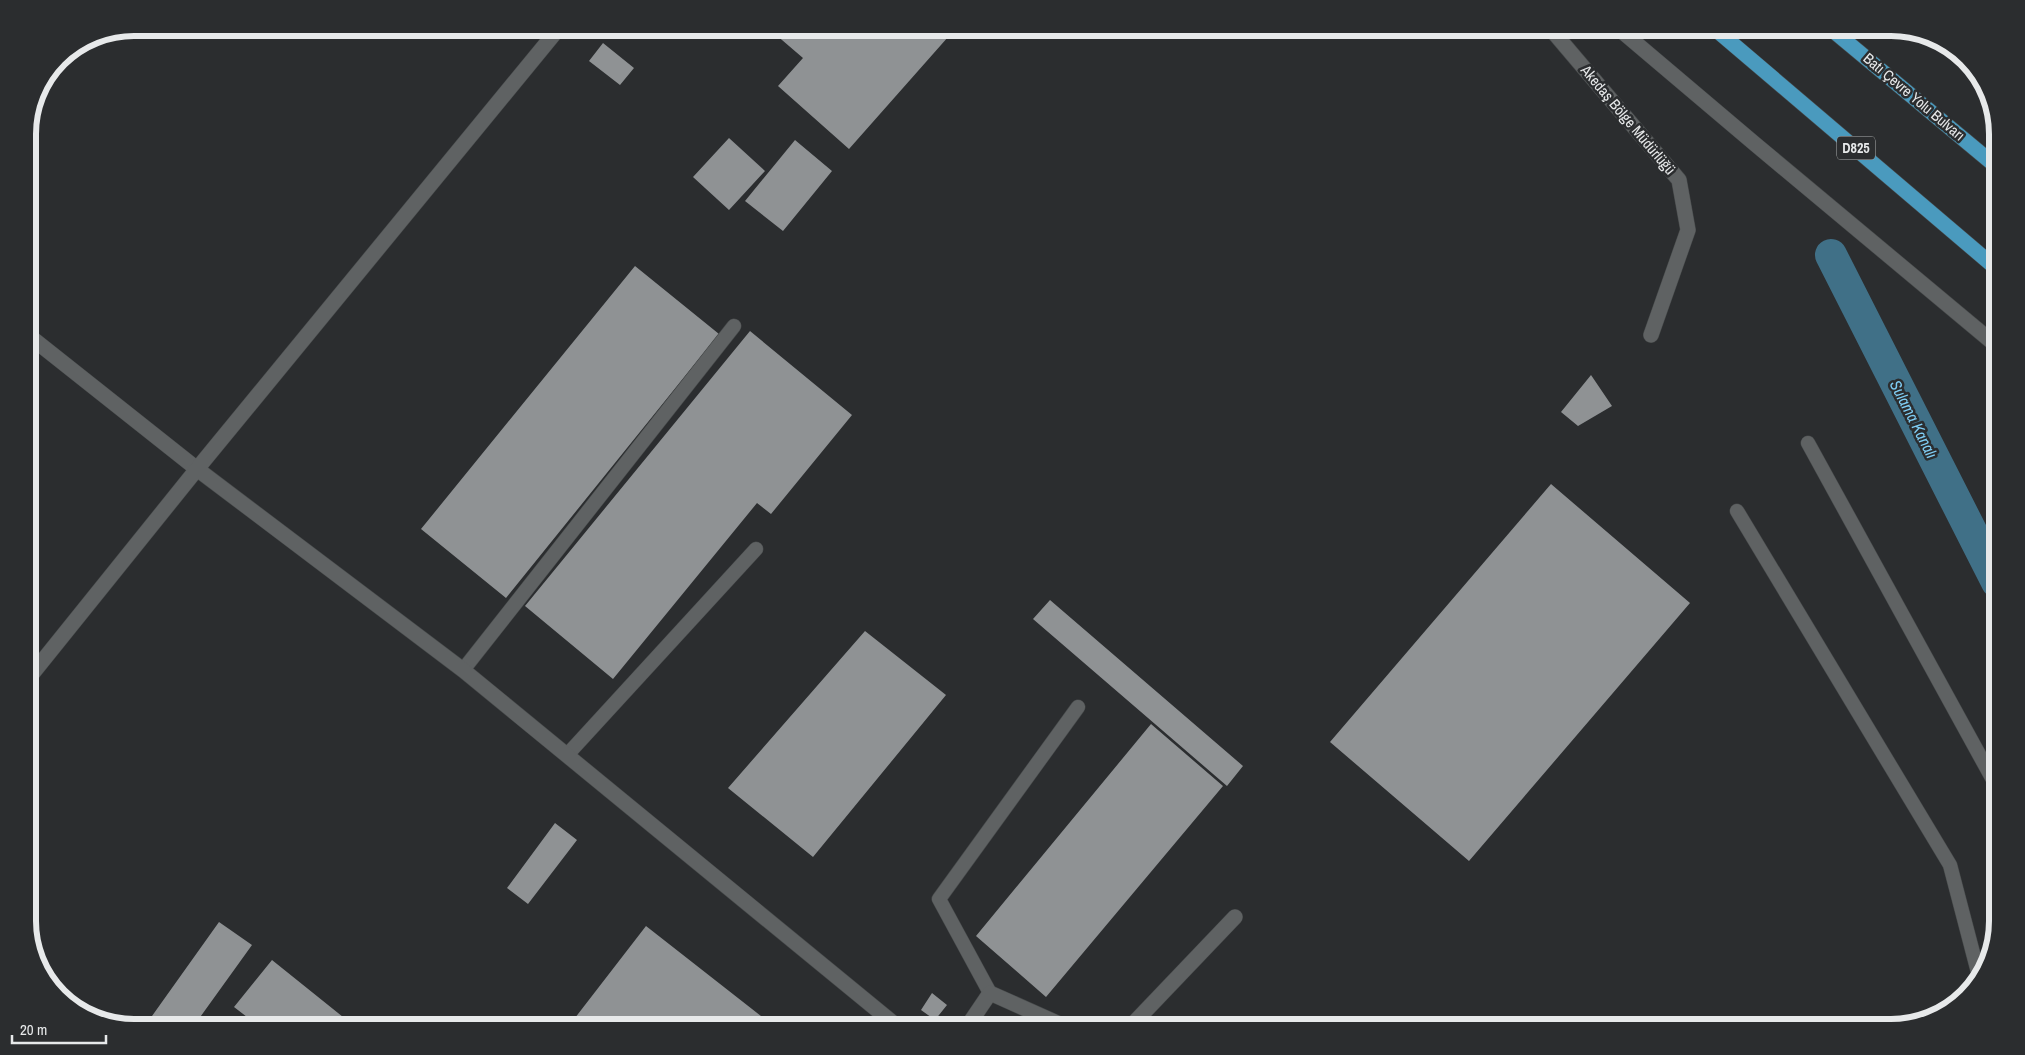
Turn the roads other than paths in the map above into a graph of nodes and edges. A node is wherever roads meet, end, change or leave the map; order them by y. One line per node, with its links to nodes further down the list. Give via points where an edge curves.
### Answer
1 (552, 36): 13 (street)
2 (1557, 36): 9 (street, Akedaş Bölge Müdürlüğü, via 1679,180 1688,230)
3 (1627, 36): 10 (street)
4 (1723, 36): 7 (highway, D825)
5 (1840, 36): 6 (highway, Batı Çevre Yolu Bulvarı)
6 (1989, 160)
7 (1989, 262)
8 (734, 326): 17 (lane)
9 (1651, 336)
10 (1989, 339)
11 (36, 341): 13 (street)
12 (1808, 443): 20 (lane)
13 (197, 469): 16 (street); 17 (street)
14 (1737, 511): 22 (lane, via 1950,865)
15 (756, 549): 19 (lane)
16 (36, 669)
17 (463, 670): 19 (street)
18 (1078, 707): 23 (lane, via 939,899)
19 (568, 756): 24 (street)
20 (1989, 771)
21 (1234, 917): 27 (street)
22 (1977, 967)
23 (990, 993): 25 (street); 26 (street)
24 (887, 1019)
25 (973, 1019)
26 (1046, 1019)
27 (1138, 1019)

